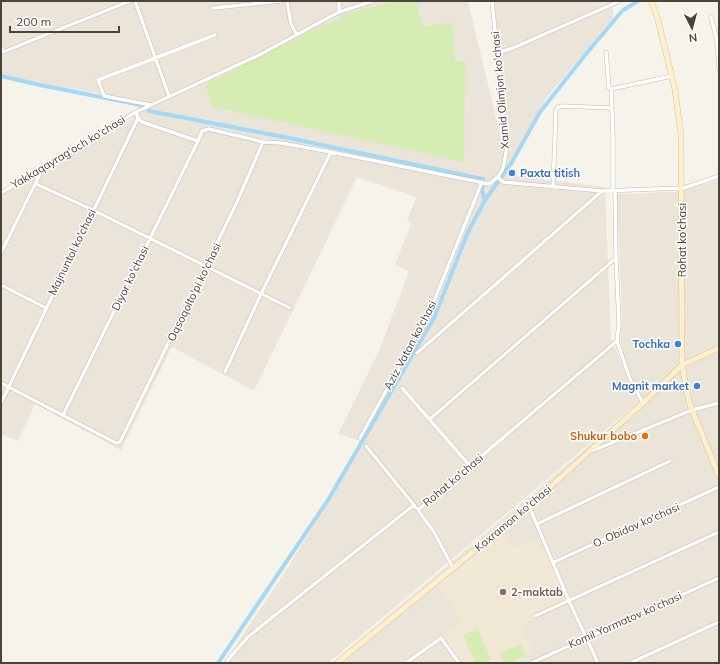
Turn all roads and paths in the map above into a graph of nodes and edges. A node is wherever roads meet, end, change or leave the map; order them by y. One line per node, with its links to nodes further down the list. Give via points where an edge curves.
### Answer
1 (130, 1): 17 (street, via 3,52)
2 (135, 1): 20 (street)
3 (279, 1): 4 (street); 11 (street)
4 (282, 1)
5 (287, 1): 16 (street, via 291,24)
6 (339, 1): 13 (street)
7 (373, 1): 13 (street, Yakkaqayrag'och ko'chasi)
8 (492, 1): 19 (street, Xamid Olimjon ko'chasi)
9 (620, 1): 19 (street)
10 (651, 1): 22 (street, Rohat ko'chasi)
11 (247, 3): 12 (street)
12 (213, 8)
13 (339, 12): 16 (street, Yakkaqayrag'och ko'chasi)
14 (711, 16): 21 (street, via 717,41)
15 (215, 35): 20 (street)
16 (297, 35): 24 (street, Yakkaqayrag'och ko'chasi)
17 (1, 46)
18 (606, 52): 23 (street)
19 (497, 53): 34 (street, Xamid Olimjon ko'chasi, via 507,146 503,168)
20 (155, 58): 24 (street); 25 (street, via 98,80 104,96)
21 (719, 69)
22 (672, 76): 23 (street); 38 (street, Rohat ko'chasi, via 681,135)
23 (611, 89): 26 (street)
24 (169, 96): 25 (street, Yakkaqayrag'och ko'chasi)
25 (151, 105): 27 (street, Yakkaqayrag'och ko'chasi)
26 (612, 108): 37 (street, via 558,107); 40 (street)
27 (136, 112): 28 (street); 32 (street, Yakkaqayrag'och ko'chasi)
28 (138, 118): 29 (street, via 142,122); 42 (street, Majnuntol ko'chasi)
29 (198, 141): 30 (street, via 202,131 209,129); 43 (street, Diyor ko'chasi)
30 (263, 142): 31 (street); 46 (street, Oqsoqolto'pi ko'chasi)
31 (331, 152): 35 (street); 48 (street)
32 (44, 167): 36 (street); 41 (street, Yakkaqayrag'och ko'chasi)
33 (719, 176): 38 (street)
34 (498, 177): 35 (street, via 489,184); 37 (street, via 503,182)
35 (482, 182): 65 (street, Aziz Vatan ko'chasi, via 430,311)
36 (36, 184): 42 (street); 44 (street)
37 (553, 187): 39 (street)
38 (681, 189): 40 (street); 54 (street, Rohat ko'chasi)
39 (602, 191): 40 (street); 53 (street)
40 (614, 191): 45 (street)
41 (1, 193)
42 (93, 210): 43 (street); 49 (street, Majnuntol ko'chasi)
43 (149, 238): 46 (street); 63 (street, Diyor ko'chasi)
44 (1, 253)
45 (616, 258): 51 (street, via 619,323); 64 (street)
46 (206, 266): 48 (street); 63 (street, Oqsoqolto'pi ko'chasi, via 122,440 116,443)
47 (1, 285): 49 (street)
48 (261, 294): 50 (street); 55 (street)
49 (46, 308): 57 (street, Majnuntol ko'chasi)
50 (290, 308)
51 (617, 341): 60 (street, via 630,379); 69 (street, Rohat ko'chasi)
52 (719, 348): 54 (street, Kaxramon ko'chasi)
53 (417, 353)
54 (682, 365): 60 (street, Kaxramon ko'chasi); 62 (street, Rohat ko'chasi)
55 (225, 372)
56 (1, 384): 57 (street)
57 (9, 387): 59 (street, Majnuntol ko'chasi); 63 (street)
58 (402, 388): 64 (street)
59 (1, 403)
60 (643, 403): 67 (street, Kaxramon ko'chasi)
61 (719, 403): 62 (street)
62 (692, 410): 67 (street); 70 (street, Rohat ko'chasi)
63 (63, 415)
64 (430, 419): 69 (street)
65 (360, 438)
66 (366, 446): 72 (street)
67 (589, 452): 73 (street, Kaxramon ko'chasi)
68 (670, 461): 75 (street)
69 (470, 466): 74 (street, Rohat ko'chasi)
70 (719, 476)
71 (719, 487): 77 (street, O. Obidov ko'chasi)
72 (414, 505): 74 (street); 84 (street, Rohat ko'chasi, via 249,636)
73 (529, 506): 75 (street); 78 (street, Kaxramon ko'chasi)
74 (418, 510): 78 (street, via 434,532)
75 (537, 524): 77 (street)
76 (719, 532): 80 (street)
77 (554, 562): 80 (street)
78 (453, 568): 85 (street, Kaxramon ko'chasi)
79 (719, 578): 83 (street, Komil Yormatov ko'chasi)
80 (569, 601): 81 (street); 83 (street)
81 (535, 616)
82 (719, 622): 90 (street)
83 (587, 638): 88 (street, Komil Yormatov ko'chasi); 89 (street)
84 (226, 663)
85 (337, 663)
86 (406, 663): 87 (street, via 441,638)
87 (459, 663)
88 (532, 663)
89 (598, 663)
90 (630, 663)

